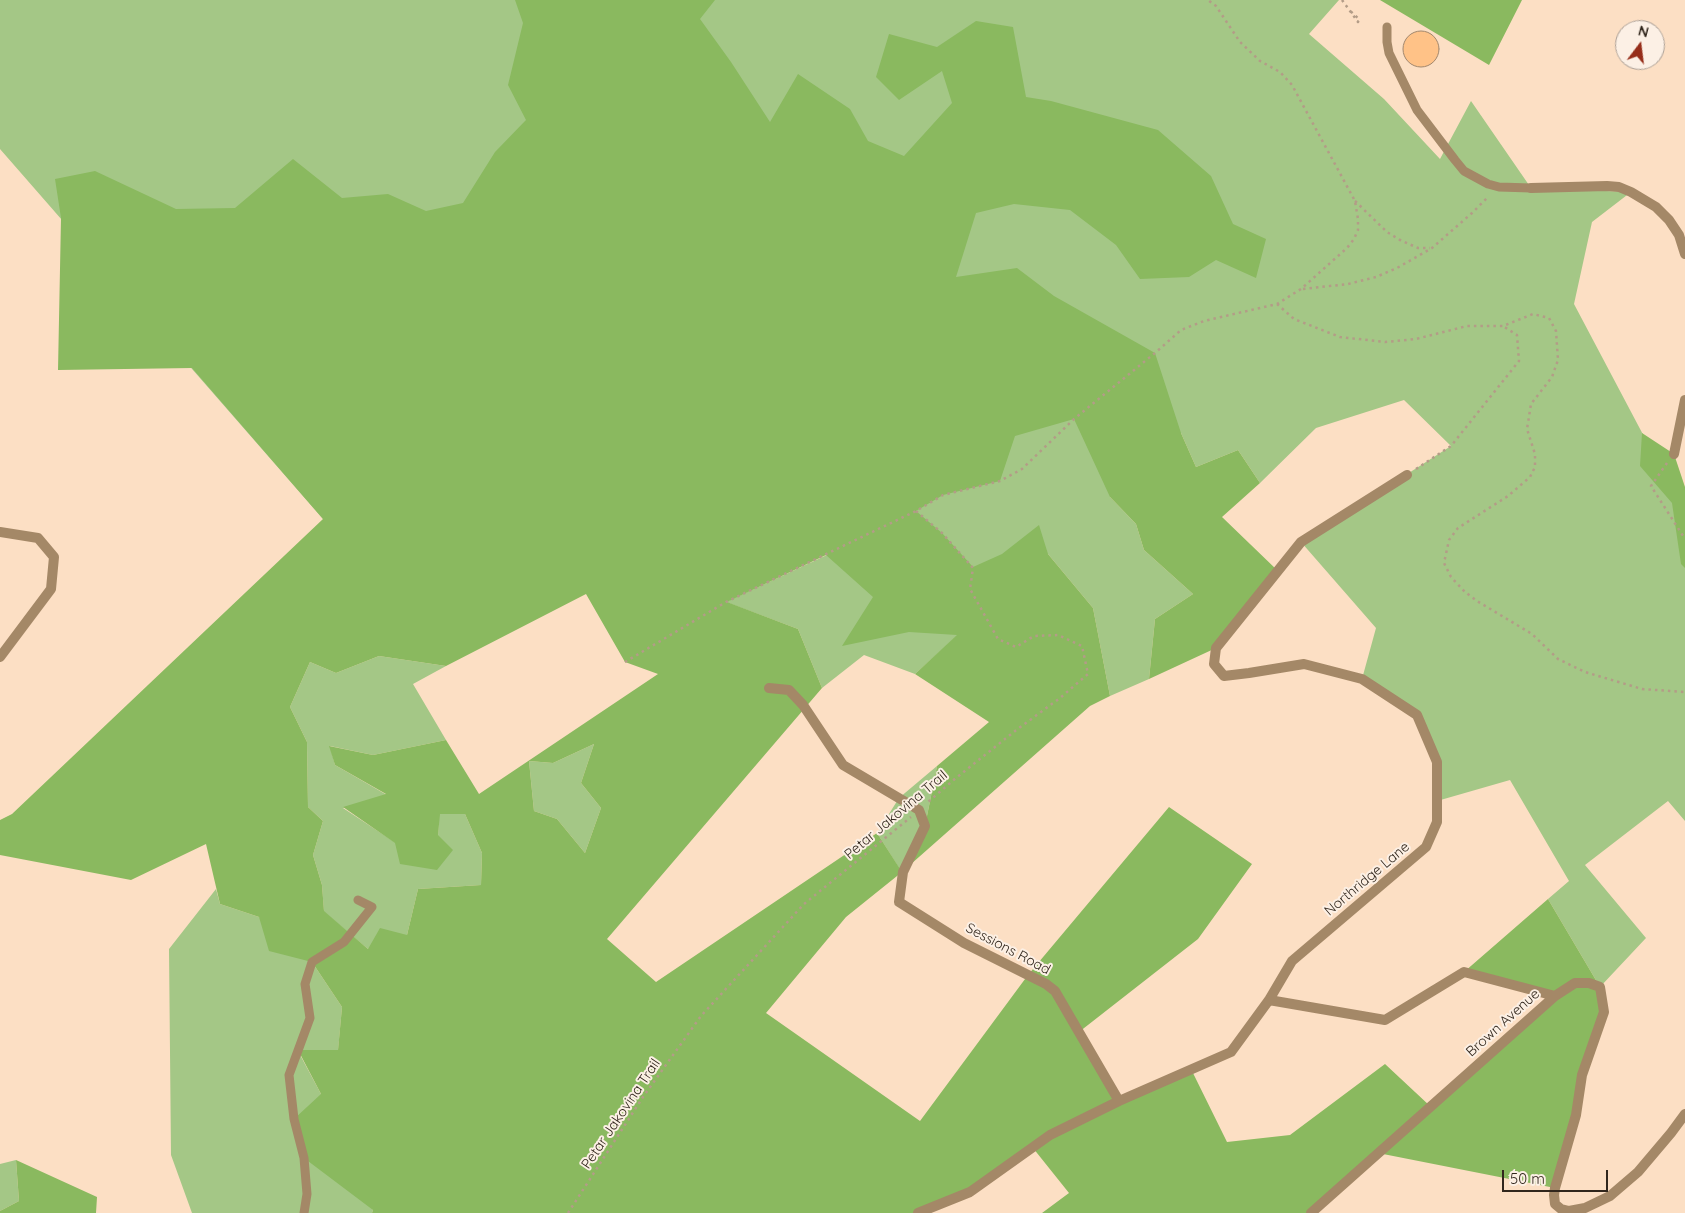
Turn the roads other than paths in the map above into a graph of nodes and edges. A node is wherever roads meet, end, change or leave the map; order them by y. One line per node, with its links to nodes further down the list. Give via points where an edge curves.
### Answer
1 (1387, 28): 2 (lane, via 1389,53 1417,110 1464,171 1499,187)
2 (1531, 188): 3 (street, via 1606,186 1631,192 1656,207 1669,220 1679,235)
3 (1685, 254)
4 (1685, 400): 5 (street)
5 (1674, 454)
6 (1407, 475): 12 (street, Northridge Lane, via 1301,542 1216,648 1214,664 1224,676 1304,664 1362,678 1417,715 1437,762 1437,822 1426,847 1292,961)
7 (0, 532): 8 (street, via 38,538 54,556 51,589)
8 (0, 657)
9 (769, 688): 13 (street, Sessions Road, via 789,690 803,705 843,766 919,810 925,826 903,872 899,902 964,943 1054,991)
10 (358, 900): 15 (lane, via 372,907 344,942 312,962 305,984 310,1018 289,1075 294,1119 304,1158 307,1194)
11 (1554, 996): 12 (street, Brown Avenue, via 1464,972 1384,1020); 14 (street, via 1575,984 1589,983 1600,987 1604,1012 1582,1075 1576,1115 1555,1188 1555,1204 1569,1211 1610,1196 1638,1172); 17 (street, Brown Avenue)
12 (1269, 1000): 13 (street, Northridge Lane, via 1231,1052)
13 (1119, 1101): 16 (street, via 1050,1135 970,1192)
14 (1685, 1114)
15 (304, 1213)
16 (918, 1213)
17 (1310, 1213)

